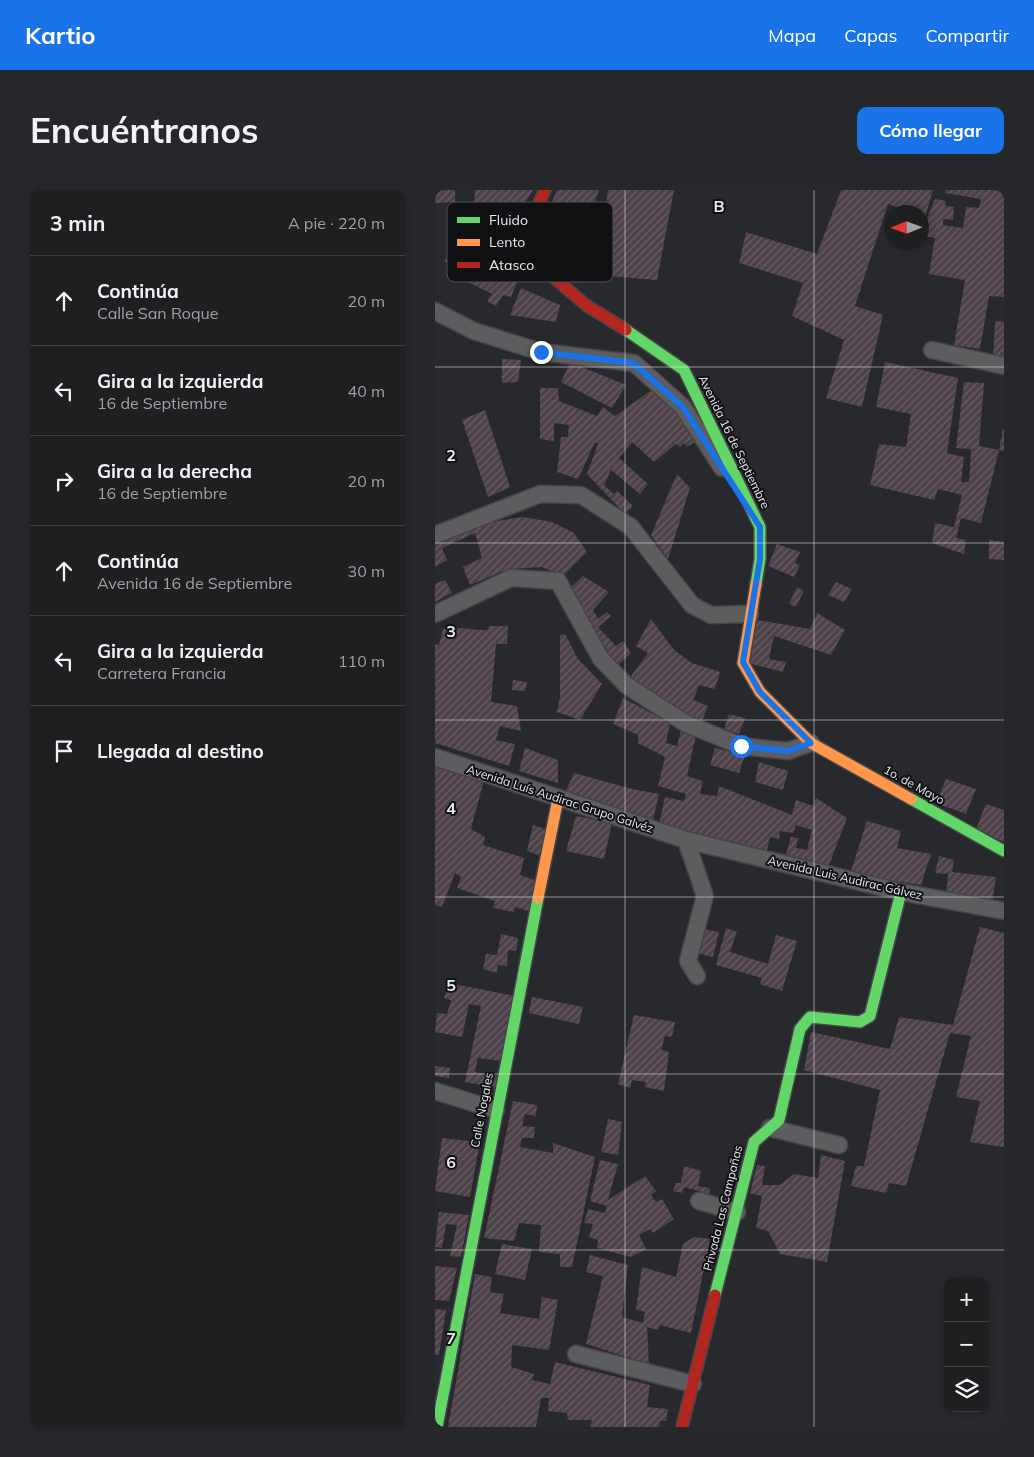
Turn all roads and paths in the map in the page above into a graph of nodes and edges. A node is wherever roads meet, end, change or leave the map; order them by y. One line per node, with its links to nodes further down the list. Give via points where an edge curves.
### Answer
1 (545, 190): 2 (street, Avenida 16 de Septiembre)
2 (540, 202)
3 (559, 282): 7 (street, Avenida 16 de Septiembre, via 586,305 684,370)
4 (435, 311): 7 (street, via 474,331 541,352 633,363 683,407)
5 (932, 350): 6 (street)
6 (1004, 366)
7 (760, 527): 10 (street, Avenida 16 de Septiembre, via 760,559)
8 (435, 535): 10 (street, via 540,494 581,494 631,526 692,605 711,615)
9 (435, 614): 11 (street, via 511,578 558,581 601,659 626,685 685,723 741,746 788,751)
10 (750, 614): 11 (street, Avenida 16 de Septiembre, via 743,662 760,692)
11 (811, 743): 15 (street, 1o. de Mayo)
12 (435, 757): 13 (street, Avenida Luís Audirac Grupo Galvéz)
13 (558, 799): 14 (street, Avenida Luís Audirac Grupo Galvéz); 20 (street, Calle Nogales)
14 (686, 840): 16 (street, Avenida Luis Audirac Gálvez); 18 (street, via 705,896 688,962)
15 (1004, 851)
16 (901, 892): 17 (street, Avenida Luis Audirac Gálvez); 21 (street, Privada Las Campañas, via 870,1016 860,1022 810,1017 800,1030 779,1120)
17 (1004, 911)
18 (697, 976)
19 (435, 1091): 20 (street)
20 (496, 1110): 27 (street, Calle Nogales)
21 (771, 1128): 22 (street); 24 (street, Privada Las Campañas, via 754,1142)
22 (839, 1145)
23 (699, 1201): 24 (street)
24 (737, 1212): 26 (street, Privada Las Campañas)
25 (575, 1354): 26 (street)
26 (693, 1384): 28 (street, Privada Las Campañas)
27 (437, 1426)
28 (683, 1427)

